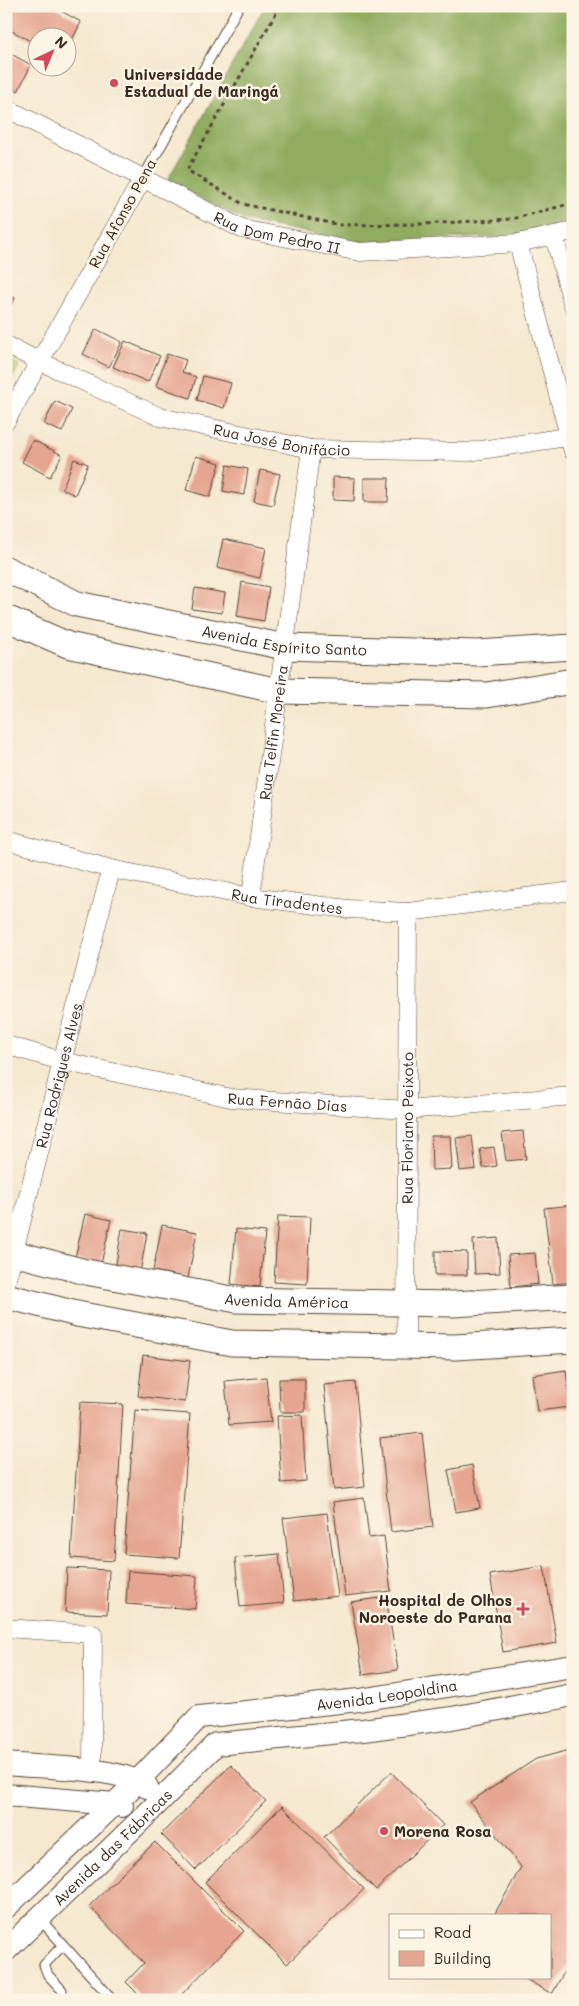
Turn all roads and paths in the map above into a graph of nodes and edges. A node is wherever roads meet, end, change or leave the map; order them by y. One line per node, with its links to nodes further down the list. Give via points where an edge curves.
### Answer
1 (239, 6): 4 (lane, Rua Afonso Pena)
2 (280, 6): 5 (path, via 187,170 243,204 340,225 512,219)
3 (6, 108): 4 (street, Rua Dom Pedro II)
4 (143, 178): 8 (street, Rua Dom Pedro II, via 242,229 360,252); 11 (street, Rua Afonso Pena)
5 (573, 203)
6 (573, 231): 7 (street, Rua Dom Pedro II)
7 (554, 236): 8 (street, Rua Dom Pedro II); 9 (street)
8 (518, 243): 13 (street)
9 (573, 305)
10 (6, 345): 11 (street, Rua José Bonifácio)
11 (39, 361): 12 (street, Rua Afonso Pena); 14 (street, Rua José Bonifácio, via 160,417)
12 (6, 421)
13 (572, 442): 14 (street, Rua José Bonifácio, via 468,452)
14 (311, 449): 17 (street, Rua Telfin Moreira)
15 (6, 569): 17 (main road, Avenida Espírito Santo, via 78,604)
16 (6, 618): 20 (main road, via 68,645)
17 (285, 647): 18 (main road, Avenida Espírito Santo, via 477,653); 20 (street, Rua Telfin Moreira)
18 (573, 647)
19 (573, 681): 20 (main road, via 487,695)
20 (279, 691): 24 (street, Rua Telfin Moreira)
21 (6, 840): 22 (street, Rua Tiradentes)
22 (111, 869): 24 (street, Rua Tiradentes); 27 (street, Rua Rodrigues Alves)
23 (573, 891): 25 (street, Rua Tiradentes)
24 (251, 897): 25 (street, Rua Tiradentes, via 348,909)
25 (408, 912): 29 (street, Rua Floriano Peixoto)
26 (6, 1045): 27 (street, Rua Fernão Dias)
27 (62, 1061): 29 (street, Rua Fernão Dias, via 231,1098); 30 (street, Rua Rodrigues Alves)
28 (573, 1096): 29 (street, Rua Fernão Dias)
29 (406, 1110): 34 (street, Rua Floriano Peixoto)
30 (10, 1252): 31 (street, Rua Rodrigues Alves); 34 (main road, Avenida América, via 86,1272 237,1300)
31 (6, 1283)
32 (6, 1296): 36 (main road, via 77,1314 232,1343)
33 (573, 1297): 34 (main road, Avenida América, via 454,1304)
34 (405, 1303): 36 (street, Rua Floriano Peixoto)
35 (573, 1340): 36 (main road, via 455,1347)
36 (406, 1346)
37 (6, 1628): 45 (street, via 93,1634)
38 (573, 1666): 40 (street, Avenida Leopoldina)
39 (573, 1695): 42 (street, Avenida Leopoldina, via 452,1718)
40 (359, 1700): 41 (street, Avenida Leopoldina); 42 (street)
41 (199, 1717): 46 (street, Avenida das Fábricas)
42 (363, 1730): 43 (street, Avenida Leopoldina)
43 (216, 1744): 48 (street, Avenida das Fábricas)
44 (6, 1764): 45 (street)
45 (92, 1770): 46 (street)
46 (138, 1780): 48 (street); 49 (street, Avenida das Fábricas)
47 (6, 1794): 49 (street)
48 (162, 1798): 50 (street, Avenida das Fábricas)
49 (115, 1804): 50 (street); 51 (street, Avenida das Fábricas)
50 (146, 1814): 52 (street, Avenida das Fábricas)
51 (6, 1907)
52 (39, 1918): 53 (lane); 54 (street, Avenida das Fábricas)
53 (63, 1944): 55 (lane, via 44,1965); 56 (lane)
54 (6, 1950)
55 (62, 1990)
56 (113, 2000)

